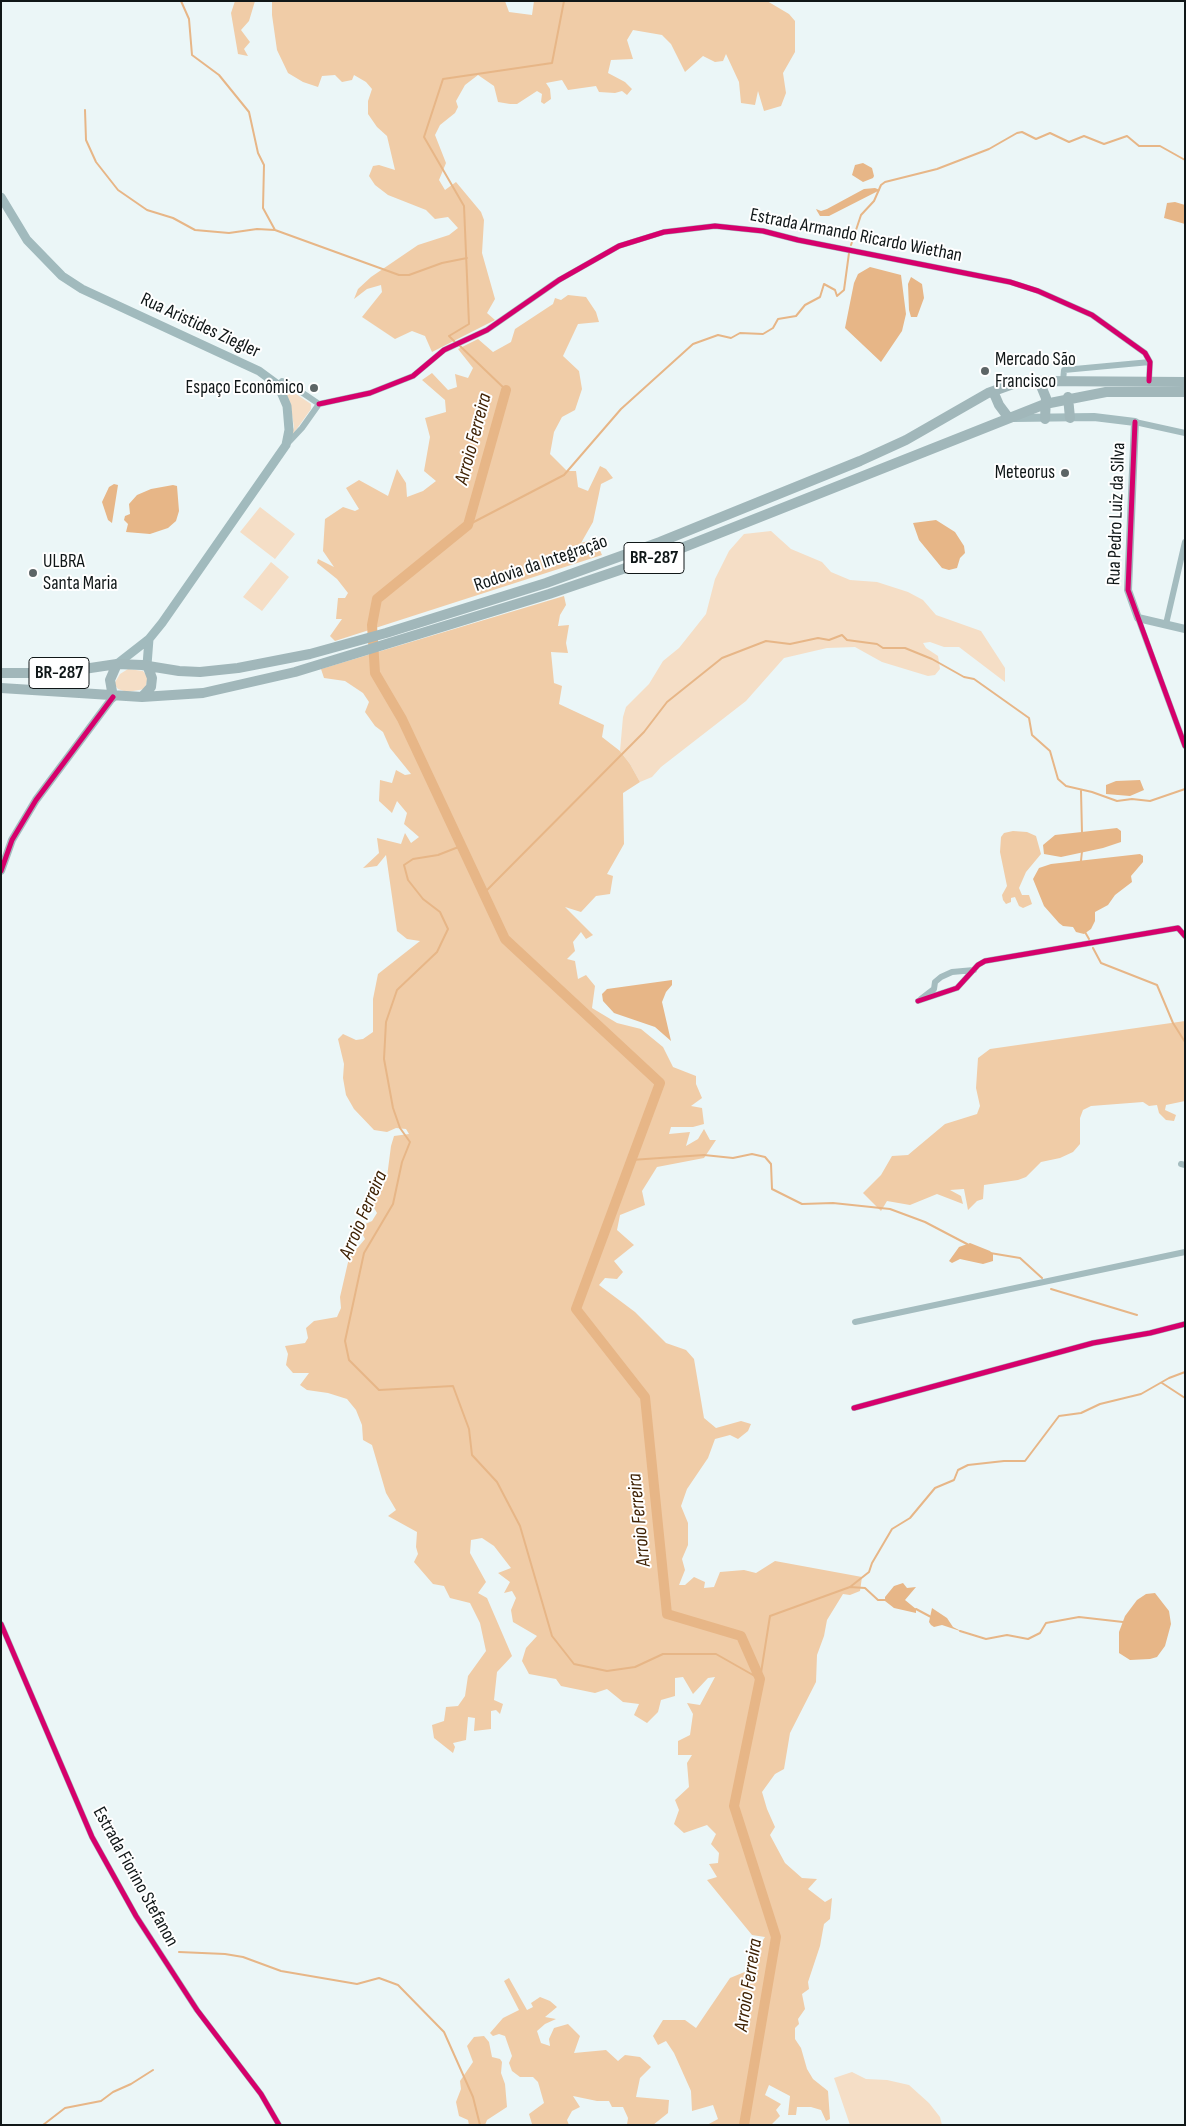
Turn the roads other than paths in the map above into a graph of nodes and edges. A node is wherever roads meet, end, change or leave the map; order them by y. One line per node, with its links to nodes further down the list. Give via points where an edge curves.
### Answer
1 (1, 197): 7 (main road, Rua Aristides Ziegler, via 27,240 62,276 82,289 259,371)
2 (1150, 362): 3 (street); 5 (street, via 1064,370); 11 (street, Estrada Armando Ricardo Wiethan, via 1145,353 1092,315 1028,288 758,230 715,226 664,232 620,246 559,280 487,330 444,350 413,376 363,395)
3 (1149, 380): 5 (highway, Rodovia da Integração / BR-287); 6 (highway, Rodovia da Integração / BR-287)
4 (1040, 381): 5 (highway, Rodovia da Integração / BR-287); 8 (highway, Rodovia da Integração / BR-287, via 1013,384); 12 (highway)
5 (1063, 381)
6 (1185, 382)
7 (278, 385): 11 (street, via 282,381 291,385); 18 (main road, via 284,395 289,420)
8 (993, 391): 13 (highway); 23 (highway, Rodovia da Integração / BR-287, via 868,458 660,542)
9 (1185, 392): 10 (highway, Rodovia da Integração / BR-287, via 1106,392)
10 (1068, 398): 12 (highway, Rodovia da Integração / BR-287); 15 (highway)
11 (318, 404): 18 (street)
12 (1045, 404): 13 (highway, Rodovia da Integração / BR-287); 14 (highway)
13 (1008, 417): 14 (street); 23 (highway, Rodovia da Integração / BR-287, via 664,555 549,594)
14 (1045, 418): 15 (street)
15 (1070, 418): 16 (street)
16 (1135, 422): 17 (street); 20 (street, Rua Pedro Luiz da Silva, via 1128,590)
17 (1185, 434)
18 (286, 445): 24 (main road)
19 (1185, 542): 21 (street)
20 (1138, 618): 21 (street); 32 (street, Rua Pedro Luiz da Silva)
21 (1166, 624): 22 (street)
22 (1185, 629)
23 (387, 638): 25 (highway, Rodovia da Integração / BR-287)
24 (149, 639): 26 (main road); 27 (main road)
25 (363, 646): 27 (highway, Rodovia da Integração / BR-287, via 200,672); 31 (highway, Rodovia da Integração / BR-287, via 295,672 203,693)
26 (117, 664): 27 (highway, Rodovia da Integração / BR-287); 28 (highway, Rodovia da Integração / BR-287, via 57,673); 30 (highway, via 110,680)
27 (148, 665): 31 (highway, via 151,687)
28 (1, 673)
29 (1, 688): 30 (highway, Rodovia da Integração / BR-287)
30 (113, 697): 31 (highway, Rodovia da Integração / BR-287); 33 (street, via 36,800 12,840)
31 (142, 698)
32 (1185, 746)
33 (1, 871)
34 (1185, 936): 35 (street, via 1178,928 986,961)
35 (974, 970): 35 (street, via 952,972 941,977 935,982 934,989 918,1001 957,988)
36 (1185, 1252): 37 (street)
37 (854, 1322)
38 (1185, 1324): 39 (street, via 1093,1343)
39 (854, 1408)
40 (1, 1624): 41 (street, Estrada Fiorino Stefanon, via 92,1837 136,1916 176,1978 261,2094)
41 (279, 2125)

